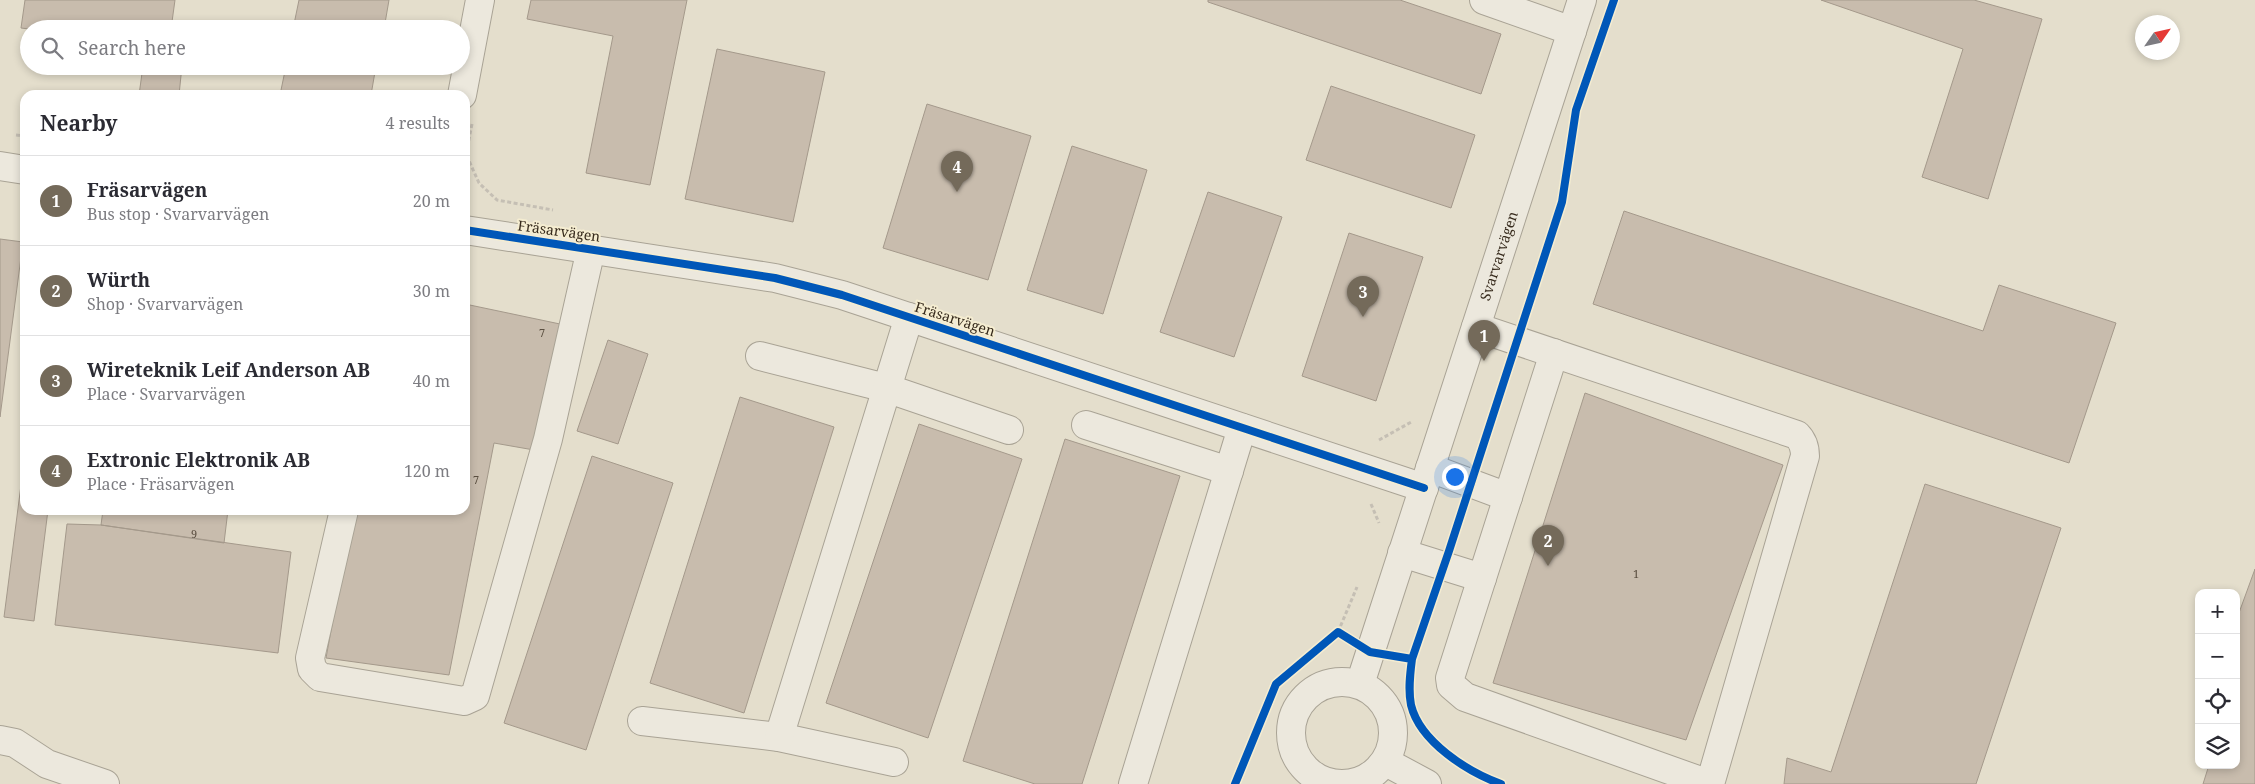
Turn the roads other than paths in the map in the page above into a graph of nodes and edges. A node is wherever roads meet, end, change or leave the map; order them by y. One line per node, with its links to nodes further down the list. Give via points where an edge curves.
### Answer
1 (480, 0): 5 (street)
2 (1484, 0): 4 (street)
3 (1582, 0): 4 (street, Svarvarvägen)
4 (1572, 31): 11 (street, Svarvarvägen)
5 (470, 90)
6 (0, 166): 7 (street)
7 (20, 169)
8 (470, 231): 9 (street, Fräsarvägen)
9 (591, 249): 10 (street, Fräsarvägen, via 775,278 842,294); 21 (street, via 548,439 475,696 464,701 320,677 312,669 310,658)
10 (909, 317): 14 (street); 16 (street, Fräsarvägen)
11 (1476, 327): 12 (street); 19 (street, Svarvarvägen)
12 (1554, 353): 20 (street); 35 (street, via 1797,435 1805,446 1805,456)
13 (760, 356): 14 (street)
14 (886, 388): 17 (street); 26 (street)
15 (1086, 425): 18 (street)
16 (1242, 428): 18 (street); 19 (street, Fräsarvägen)
17 (1009, 430)
18 (1229, 471): 33 (street)
19 (1427, 478): 20 (street, Fräsarvägen); 22 (street, Svarvarvägen)
20 (1508, 497): 23 (street)
21 (343, 515)
22 (1402, 553): 23 (street); 24 (street, Svarvarvägen)
23 (1482, 578): 35 (street, via 1450,678 1457,691 1466,697)
24 (1360, 684): 29 (street, via 1377,695 1388,710 1393,742); 31 (street, via 1324,684 1309,694 1293,718 1290,730 1294,756)
25 (642, 721): 26 (street)
26 (779, 737): 28 (street)
27 (0, 740): 30 (street, via 15,742)
28 (894, 762)
29 (1386, 762): 31 (street, via 1374,774 1358,782); 34 (street)
30 (51, 774): 32 (street)
31 (1313, 781)
32 (104, 784)
33 (1133, 784)
34 (1426, 784)
35 (1710, 784)

